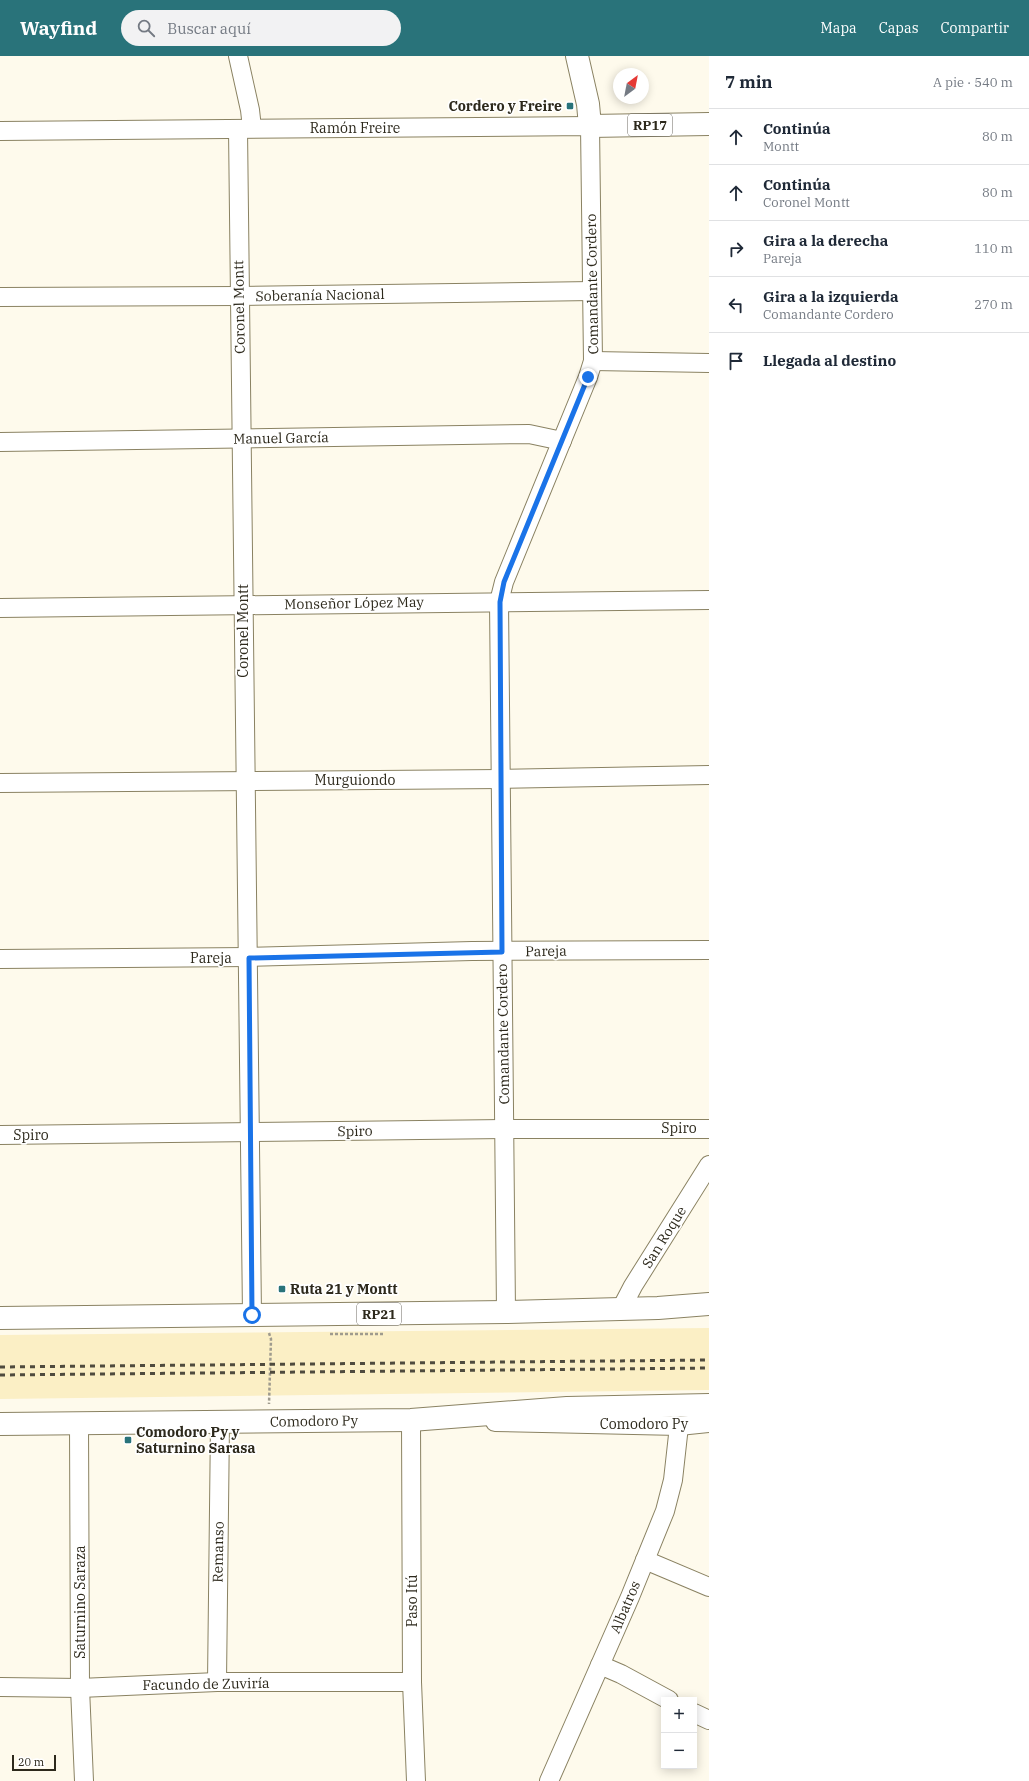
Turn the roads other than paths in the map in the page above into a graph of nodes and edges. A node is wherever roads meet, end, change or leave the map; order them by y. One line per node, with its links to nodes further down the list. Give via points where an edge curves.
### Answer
1 (238, 56): 5 (street, Coronel Montt, via 250,110)
2 (577, 56): 4 (main road, via 588,104)
3 (709, 124): 4 (main road, Ramón Freire / RP17)
4 (590, 126): 5 (street, Ramón Freire); 7 (street, Comandante Cordero)
5 (245, 128): 6 (street, Ramón Freire); 8 (street, Coronel Montt)
6 (0, 131)
7 (592, 291): 8 (street, Soberanía Nacional); 10 (street, Comandante Cordero)
8 (239, 296): 9 (street, Soberanía Nacional); 12 (street, Coronel Montt)
9 (0, 297)
10 (593, 361): 11 (street); 13 (street, Comandante Cordero)
11 (709, 363)
12 (242, 438): 13 (street, Manuel García, via 529,434); 14 (street, Manuel García); 17 (street, Coronel Montt)
13 (562, 441): 16 (street, Comandante Cordero, via 504,582)
14 (0, 442)
15 (709, 600): 16 (street, Monseñor López May)
16 (500, 602): 17 (street, Monseñor López May); 20 (street, Comandante Cordero)
17 (243, 605): 18 (street, Monseñor López May); 21 (street, Coronel Montt)
18 (0, 608)
19 (709, 775): 20 (street, Murguiondo)
20 (501, 779): 21 (street, Murguiondo); 24 (street, Comandante Cordero)
21 (244, 781): 22 (street, Murguiondo); 25 (street, Coronel Montt)
22 (0, 783)
23 (709, 950): 24 (street, Pareja)
24 (502, 952): 25 (street, Pareja); 27 (street, Comandante Cordero)
25 (249, 958): 26 (street, Pareja); 29 (street, Coronel Montt)
26 (0, 959)
27 (504, 1129): 28 (street, Spiro); 29 (street, Spiro); 34 (street, Comandante Cordero)
28 (709, 1129)
29 (250, 1133): 30 (street, Spiro); 35 (street, Coronel Montt)
30 (0, 1135)
31 (709, 1165): 33 (street, San Roque)
32 (709, 1304): 33 (main road, RP21)
33 (621, 1309): 34 (main road, RP21)
34 (506, 1312): 35 (main road, RP21)
35 (260, 1315): 36 (main road, RP21)
36 (0, 1318)
37 (709, 1405): 38 (main road, Comodoro Py, via 567,1408)
38 (411, 1420): 41 (main road, Comodoro Py); 43 (street, Comodoro Py); 48 (street, Paso Itú)
39 (709, 1422): 43 (street, Comodoro Py)
40 (79, 1423): 41 (main road, Comodoro Py); 42 (main road, Comodoro Py); 50 (street, Saturnino Saraza)
41 (220, 1423): 47 (street, Remanso)
42 (0, 1424)
43 (678, 1426): 44 (street, Albatros, via 673,1480 665,1511)
44 (645, 1560): 45 (street); 46 (street, Albatros)
45 (709, 1587)
46 (600, 1665): 51 (street); 56 (street, Albatros)
47 (217, 1682): 48 (street, Facundo de Zuviría); 50 (street, Facundo de Zuviría)
48 (412, 1682): 55 (street, Paso Itú)
49 (0, 1687): 50 (street, Facundo de Zuviría)
50 (80, 1688): 54 (street, Saturnino Saraza)
51 (663, 1697)
52 (697, 1714): 53 (street)
53 (709, 1720)
54 (84, 1781)
55 (416, 1781)
56 (549, 1781)

